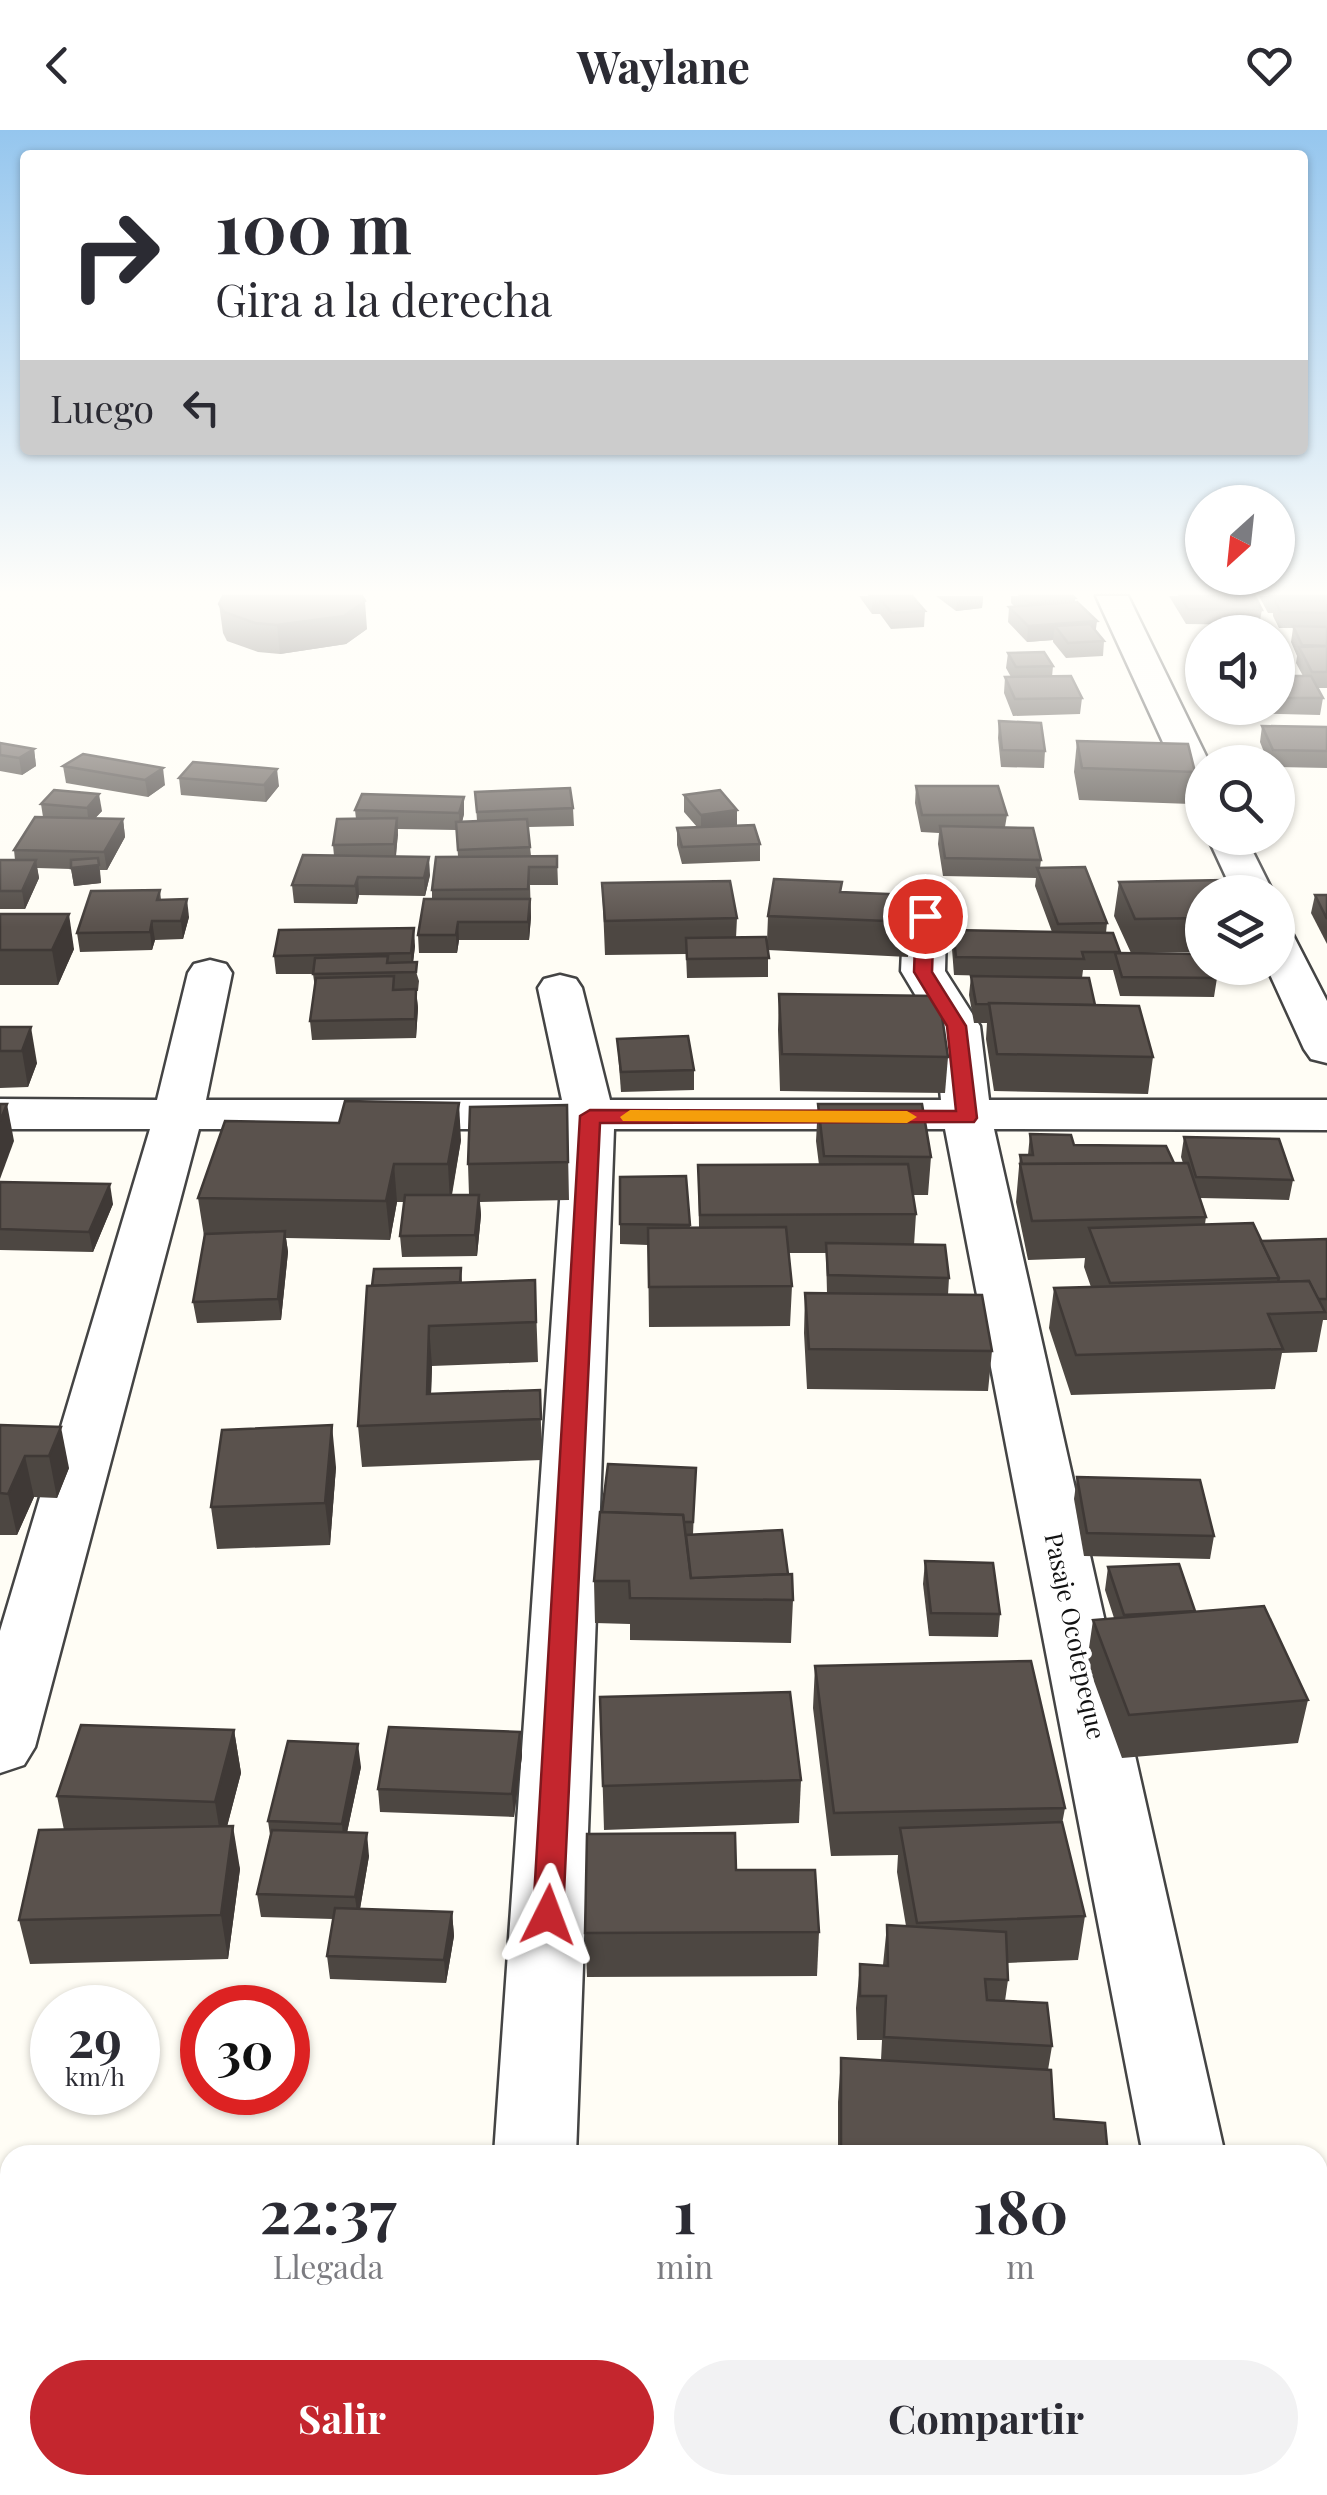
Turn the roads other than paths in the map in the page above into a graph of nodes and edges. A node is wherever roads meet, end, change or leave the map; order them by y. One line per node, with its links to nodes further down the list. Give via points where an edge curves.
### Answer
1 (1164, 706): 2 (street)
2 (1185, 750)
3 (926, 889): 12 (street, Pasaje Ocotepeque, via 923,972 957,1026)
4 (210, 973): 9 (street)
5 (1295, 980): 7 (street)
6 (560, 988): 11 (street)
7 (1327, 1049)
8 (0, 1114): 9 (street)
9 (178, 1115): 11 (street); 13 (street)
10 (1327, 1115): 12 (street)
11 (590, 1116): 12 (street); 14 (street)
12 (967, 1118): 15 (street, Pasaje Ocotepeque)
13 (0, 1747)
14 (536, 2145)
15 (1182, 2145)

